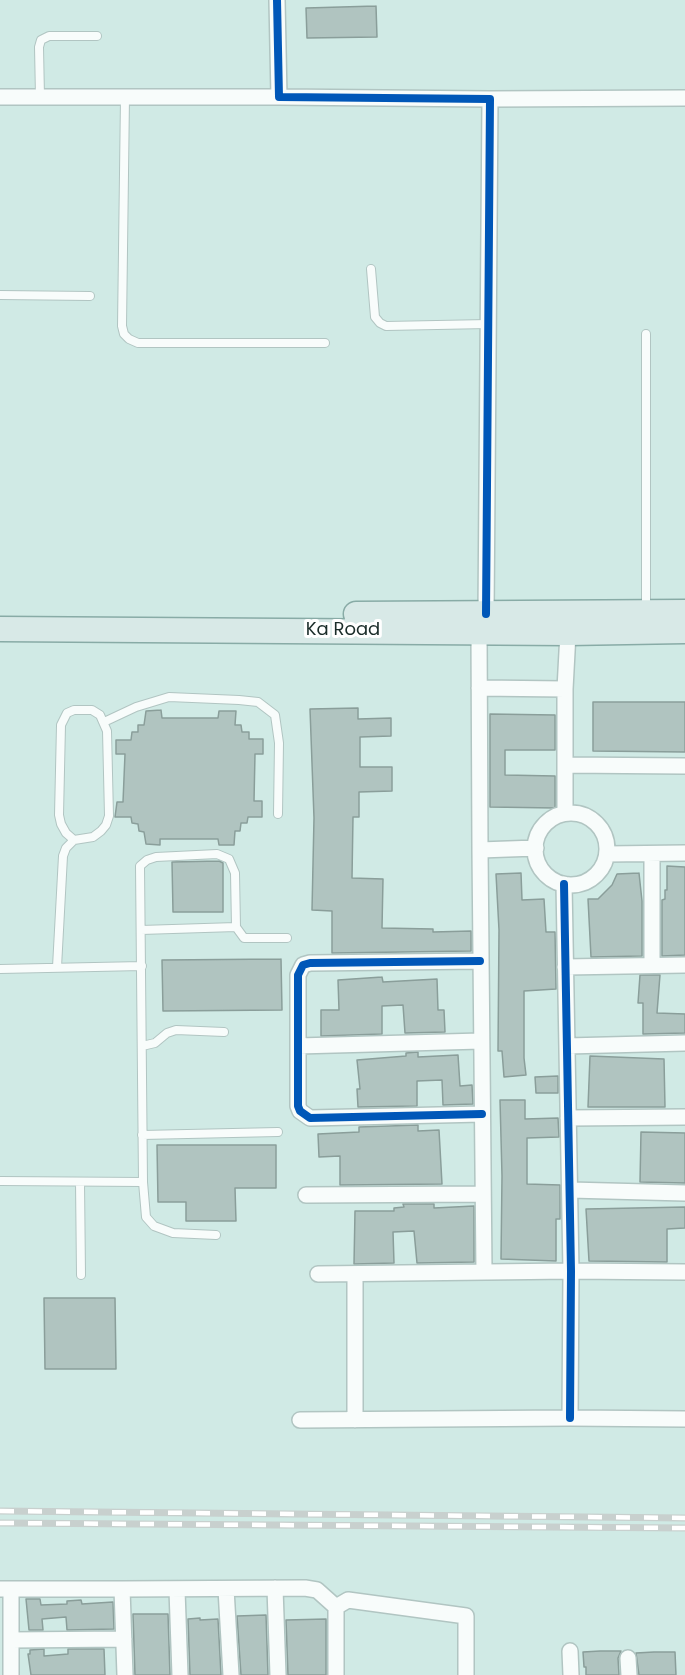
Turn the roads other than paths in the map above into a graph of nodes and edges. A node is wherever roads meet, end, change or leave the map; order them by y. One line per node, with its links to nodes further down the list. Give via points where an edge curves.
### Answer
1 (277, 0): 6 (street)
2 (97, 36): 4 (lane, via 49,36 41,40)
3 (0, 97): 4 (street)
4 (40, 97): 5 (street)
5 (125, 97): 6 (street); 14 (lane, via 124,334 138,343)
6 (279, 97): 8 (street)
7 (685, 98): 8 (street)
8 (490, 99): 12 (street)
9 (371, 269): 12 (lane, via 375,317 386,326)
10 (0, 295): 11 (lane)
11 (90, 296)
12 (488, 324): 18 (street)
13 (646, 334): 15 (lane)
14 (325, 343)
15 (646, 612): 16 (main road, Ka Road); 18 (main road, Ka Road)
16 (685, 612)
17 (0, 614): 18 (main road, Ka Road)
18 (482, 622): 19 (main road, Ka Road); 21 (main road, Ka Road); 22 (street)
19 (0, 629)
20 (685, 631): 21 (main road, Ka Road)
21 (568, 633): 23 (street)
22 (479, 688): 23 (street); 31 (street)
23 (565, 689): 25 (street)
24 (105, 722): 28 (lane, via 135,707 169,697 258,702 275,716 279,743); 29 (lane, via 109,805 106,825 93,837); 29 (lane, via 92,710 74,710 67,713 61,725 59,815 66,833)
25 (565, 765): 26 (street); 27 (street)
26 (685, 766)
27 (565, 813): 30 (street, via 545,824); 33 (street, via 587,816 596,823 607,843)
28 (278, 814)
29 (74, 840): 43 (lane, via 66,848 62,866)
30 (536, 848): 31 (street); 35 (street, via 539,865 546,874)
31 (480, 850): 39 (street)
32 (685, 853): 34 (street)
33 (607, 854): 34 (street); 35 (street, via 603,865 587,881)
34 (652, 854): 40 (street)
35 (564, 884): 44 (street)
36 (236, 927): 37 (lane); 37 (lane, via 235,873 229,859 217,854 156,857 140,866); 38 (lane, via 244,938)
37 (141, 930): 42 (lane)
38 (287, 938)
39 (480, 961): 47 (street); 50 (street, via 303,966 298,975)
40 (652, 965): 41 (street); 44 (street)
41 (685, 965)
42 (142, 966): 43 (lane); 49 (lane)
43 (57, 967): 45 (lane)
44 (566, 967): 51 (street)
45 (0, 969)
46 (224, 1032): 49 (lane, via 176,1030)
47 (481, 1041): 50 (street); 52 (street)
48 (685, 1043): 51 (street)
49 (142, 1046): 56 (lane)
50 (298, 1046): 52 (street, via 298,1106 310,1118)
51 (567, 1047): 54 (street)
52 (482, 1114): 62 (street)
53 (685, 1117): 54 (street)
54 (568, 1119): 60 (street)
55 (278, 1132): 56 (lane)
56 (142, 1135): 59 (lane)
57 (0, 1181): 58 (lane)
58 (80, 1182): 59 (lane); 70 (lane)
59 (143, 1182): 64 (lane, via 146,1216 154,1226 173,1233)
60 (570, 1190): 61 (street); 65 (street)
61 (685, 1193)
62 (483, 1194): 63 (street); 66 (street)
63 (306, 1195)
64 (216, 1235)
65 (571, 1271): 66 (street); 67 (street); 71 (street)
66 (484, 1272): 69 (street)
67 (685, 1272)
68 (318, 1274): 69 (street)
69 (355, 1274): 74 (street)
70 (81, 1275)
71 (570, 1418): 72 (street); 74 (street)
72 (685, 1419)
73 (300, 1420): 74 (street)
74 (355, 1420)
75 (275, 1588): 78 (street); 80 (street, via 317,1590); 89 (street)
76 (6, 1589): 77 (street); 82 (street)
77 (122, 1589): 79 (street); 81 (street)
78 (226, 1589): 79 (street); 88 (street)
79 (177, 1590): 87 (street)
80 (336, 1607): 90 (street); 91 (street, via 348,1600 466,1616)
81 (124, 1639): 82 (street); 86 (street)
82 (11, 1640): 85 (street)
83 (570, 1651): 92 (street)
84 (628, 1658): 93 (street)
85 (11, 1675)
86 (125, 1675)
87 (180, 1675)
88 (231, 1675)
89 (278, 1675)
90 (336, 1675)
91 (466, 1675)
92 (571, 1675)
93 (629, 1675)

